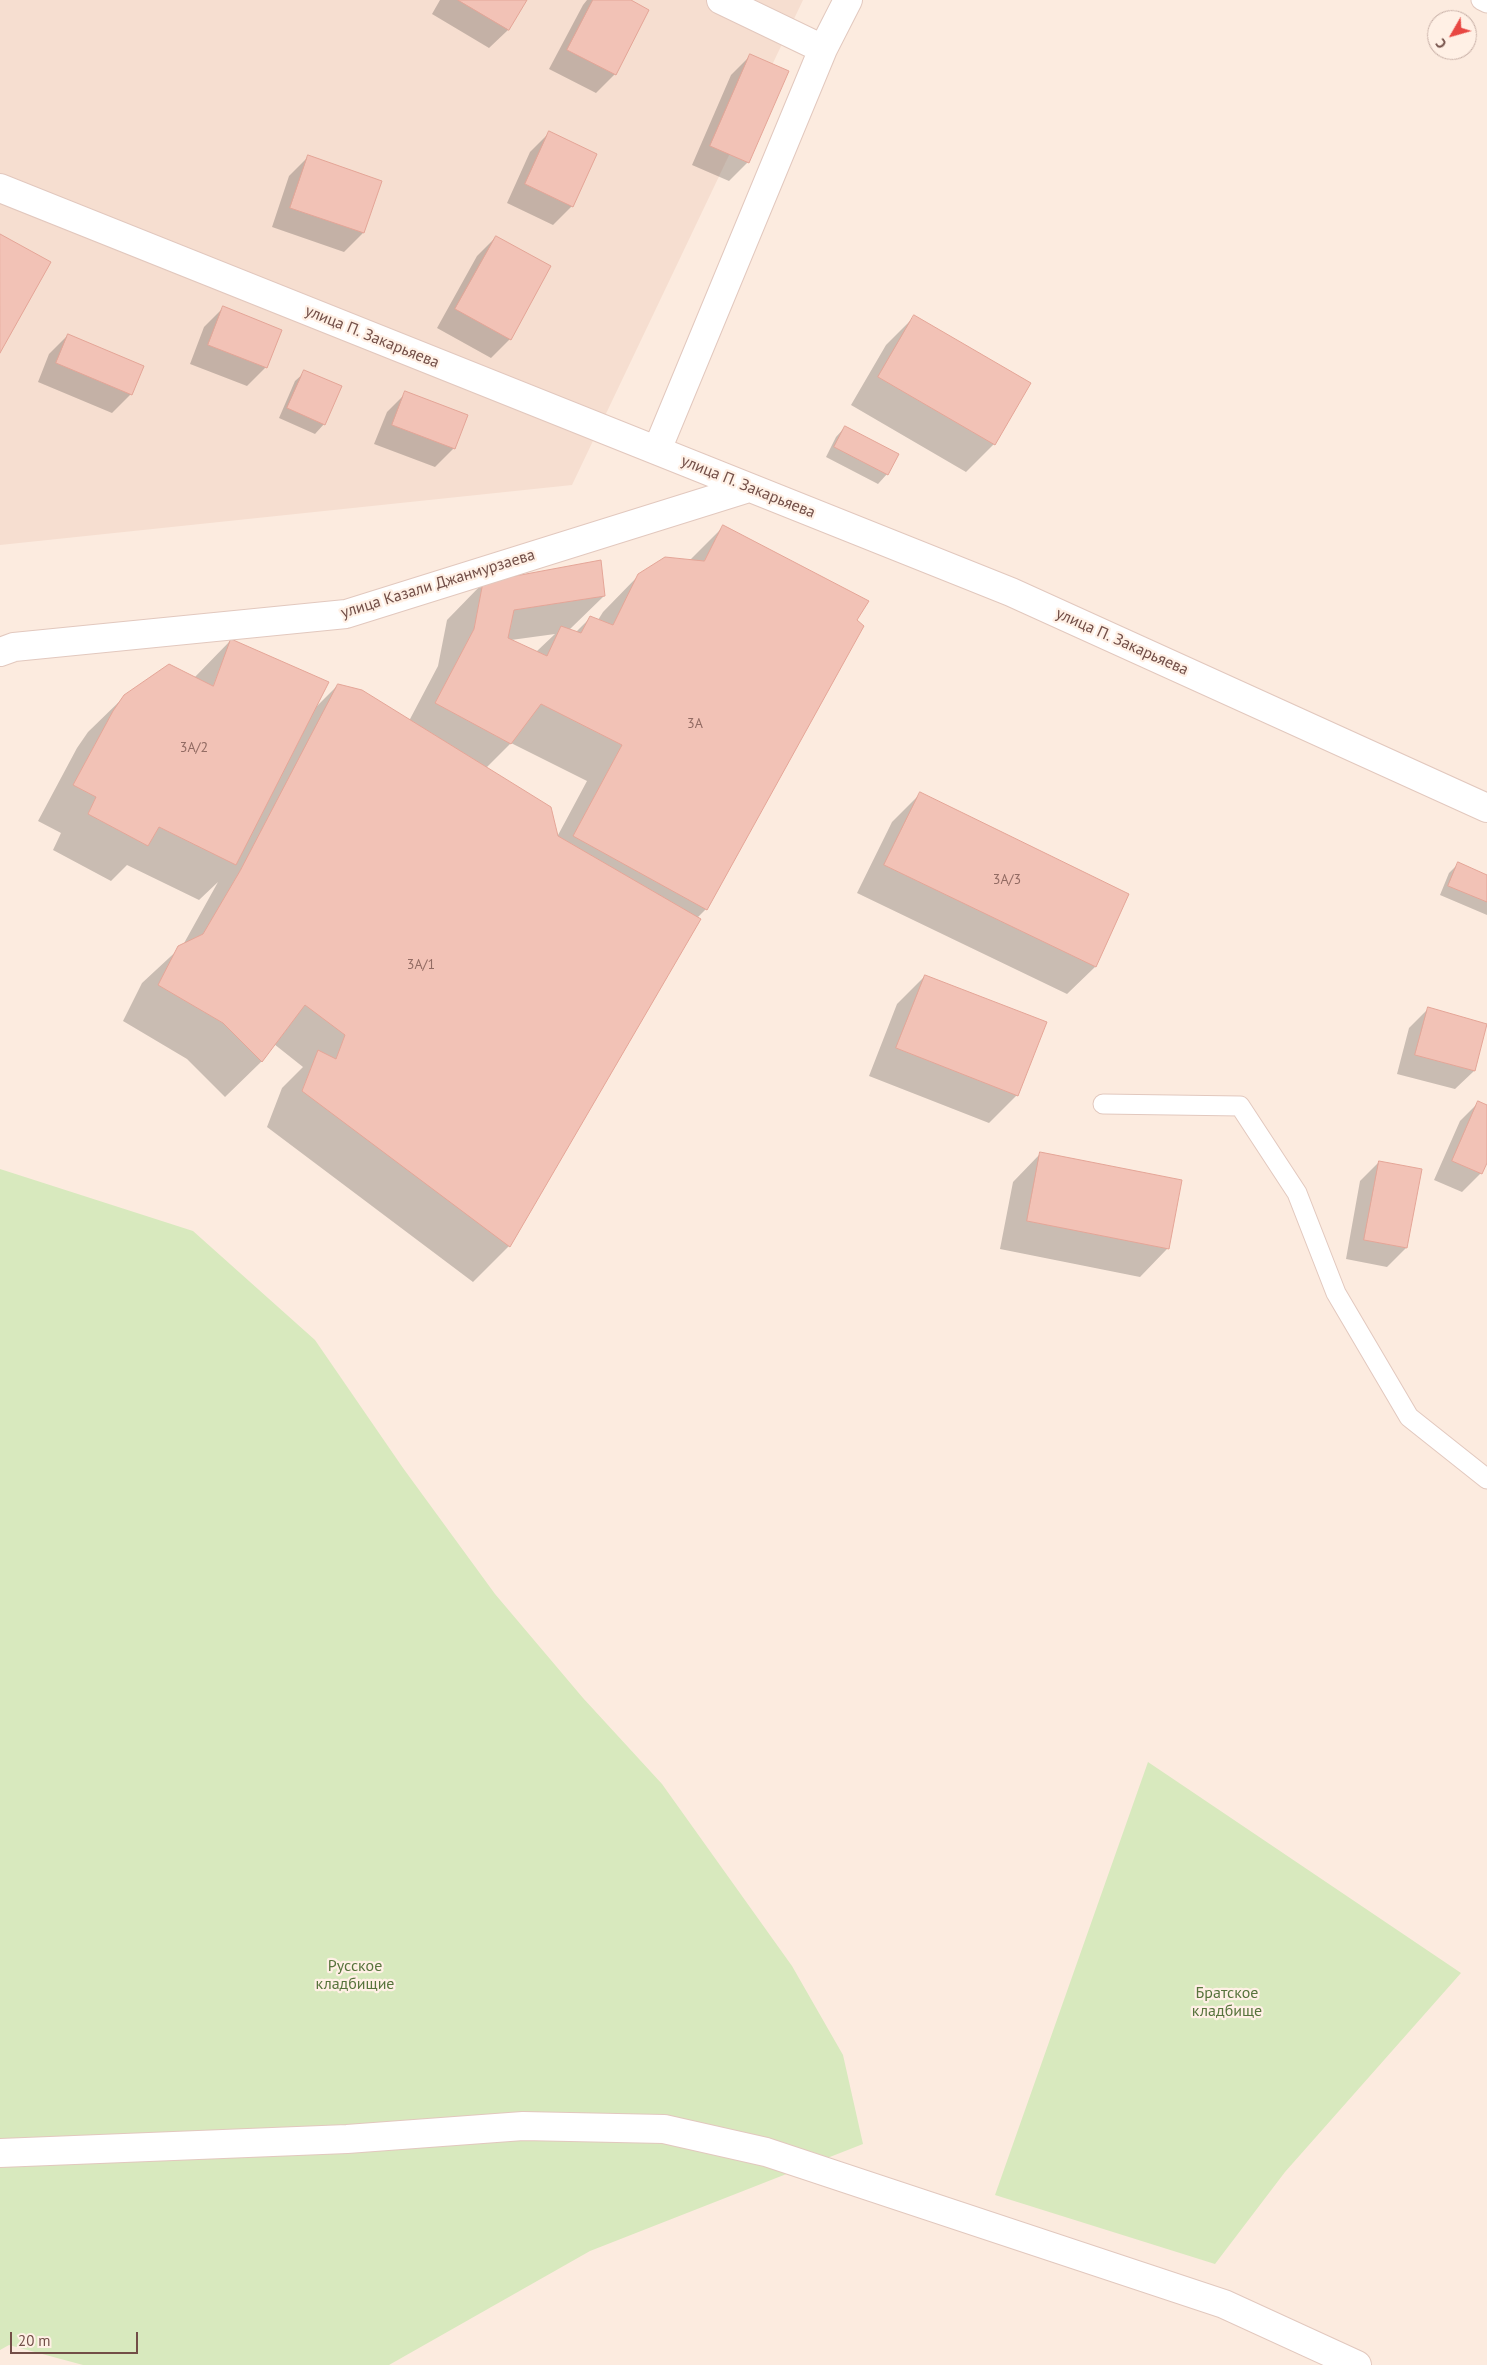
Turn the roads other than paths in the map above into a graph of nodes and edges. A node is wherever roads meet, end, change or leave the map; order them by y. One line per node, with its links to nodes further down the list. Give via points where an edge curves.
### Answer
1 (721, 0): 5 (street)
2 (848, 0): 5 (street)
3 (1481, 0): 4 (lane)
4 (1487, 3)
5 (823, 49): 7 (street)
6 (0, 188): 7 (street, улица П. Закарьяева)
7 (656, 450): 8 (street, улица П. Закарьяева)
8 (749, 488): 9 (street, улица Казали Джанмурзаева, via 346,614 14,647); 10 (street, улица П. Закарьяева, via 1011,592)
9 (0, 652)
10 (1487, 808)
11 (1103, 1104): 12 (lane, via 1240,1106 1297,1193 1336,1293 1409,1417)
12 (1487, 1479)
13 (0, 2152): 14 (street, via 347,2139 523,2126 664,2129 766,2152 1224,2304)
14 (1357, 2365)

